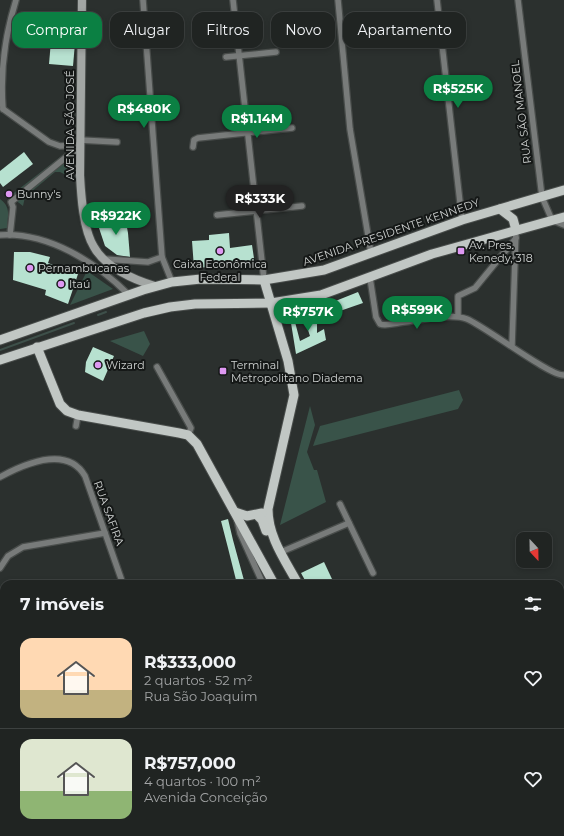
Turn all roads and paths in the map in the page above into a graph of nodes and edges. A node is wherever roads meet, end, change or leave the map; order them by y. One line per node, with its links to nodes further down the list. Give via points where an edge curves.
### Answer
1 (16, 0): 11 (street, via 4,60)
2 (82, 0): 15 (main road, AVENIDA SÃO JOSÉ)
3 (143, 0): 31 (street)
4 (233, 0): 9 (street)
5 (338, 0): 30 (street, via 350,129)
6 (437, 0): 24 (street)
7 (518, 0): 18 (street, RUA SÃO MANOEL)
8 (276, 52): 9 (street)
9 (239, 56): 10 (street); 13 (street)
10 (226, 57)
11 (1, 109): 15 (street, via 49,142 60,146)
12 (292, 128): 13 (street)
13 (248, 133): 16 (street, via 198,138 194,140); 21 (street)
14 (117, 142): 15 (street)
15 (80, 144): 27 (street, via 11,202 13,208); 32 (main road, AVENIDA SÃO JOSÉ, via 81,187 88,231 94,248)
16 (192, 147)
17 (564, 190): 18 (main road, AVENIDA PRESIDENTE KENNEDY)
18 (542, 197): 20 (main road, AVENIDA PRESIDENTE KENNEDY); 25 (street, RUA SÃO MANOEL)
19 (302, 206): 21 (street)
20 (500, 209): 24 (main road, AVENIDA PRESIDENTE KENNEDY); 28 (main road, via 513,219)
21 (256, 210): 22 (street); 34 (street)
22 (217, 215)
23 (564, 217): 25 (main road)
24 (462, 220): 30 (main road, AVENIDA PRESIDENTE KENNEDY)
25 (552, 220): 26 (street); 28 (main road)
26 (564, 225)
27 (10, 234): 29 (street); 37 (street, via 49,243 76,255 107,274)
28 (516, 234): 33 (main road, via 432,254); 39 (street, via 475,288 458,296); 41 (street)
29 (0, 235)
30 (371, 253): 34 (main road, AVENIDA PRESIDENTE KENNEDY, via 324,270)
31 (162, 257): 32 (street, via 148,262); 35 (street)
32 (104, 259): 36 (main road, AVENIDA SÃO JOSÉ, via 126,275)
33 (370, 278): 38 (main road, via 321,295); 39 (street, via 376,317 380,324)
34 (264, 280): 35 (main road, AVENIDA PRESIDENTE KENNEDY, via 201,279); 38 (main road)
35 (172, 282): 36 (main road, AVENIDA PRESIDENTE KENNEDY)
36 (155, 286): 37 (main road, AVENIDA PRESIDENTE KENNEDY)
37 (129, 295): 40 (main road, AVENIDA PRESIDENTE KENNEDY)
38 (271, 303): 42 (main road, via 195,304 170,307); 51 (main road, via 288,361 294,395)
39 (458, 316): 41 (street)
40 (0, 340)
41 (512, 345): 45 (street, via 540,366 560,375)
42 (37, 347): 43 (main road); 46 (main road, via 60,404 67,411)
43 (0, 360)
44 (157, 367): 48 (street, via 191,428)
45 (564, 374)
46 (78, 415): 47 (street); 48 (main road)
47 (76, 426)
48 (188, 435): 52 (main road, via 197,444)
49 (0, 477): 55 (street, RUA SAFIRA, via 38,460 61,461 77,466)
50 (340, 504): 54 (street)
51 (268, 509): 53 (main road); 56 (main road, via 272,535)
52 (236, 514): 53 (main road); 60 (street, via 240,533); 61 (main road)
53 (257, 515): 56 (main road, via 262,520 271,544)
54 (349, 523): 56 (street); 58 (street)
55 (106, 533): 57 (street, via 23,547 8,556); 59 (street, RUA SAFIRA)
56 (281, 552): 62 (main road)
57 (0, 568)
58 (373, 573)
59 (122, 580)
60 (261, 580)
61 (272, 580)
62 (296, 580)

